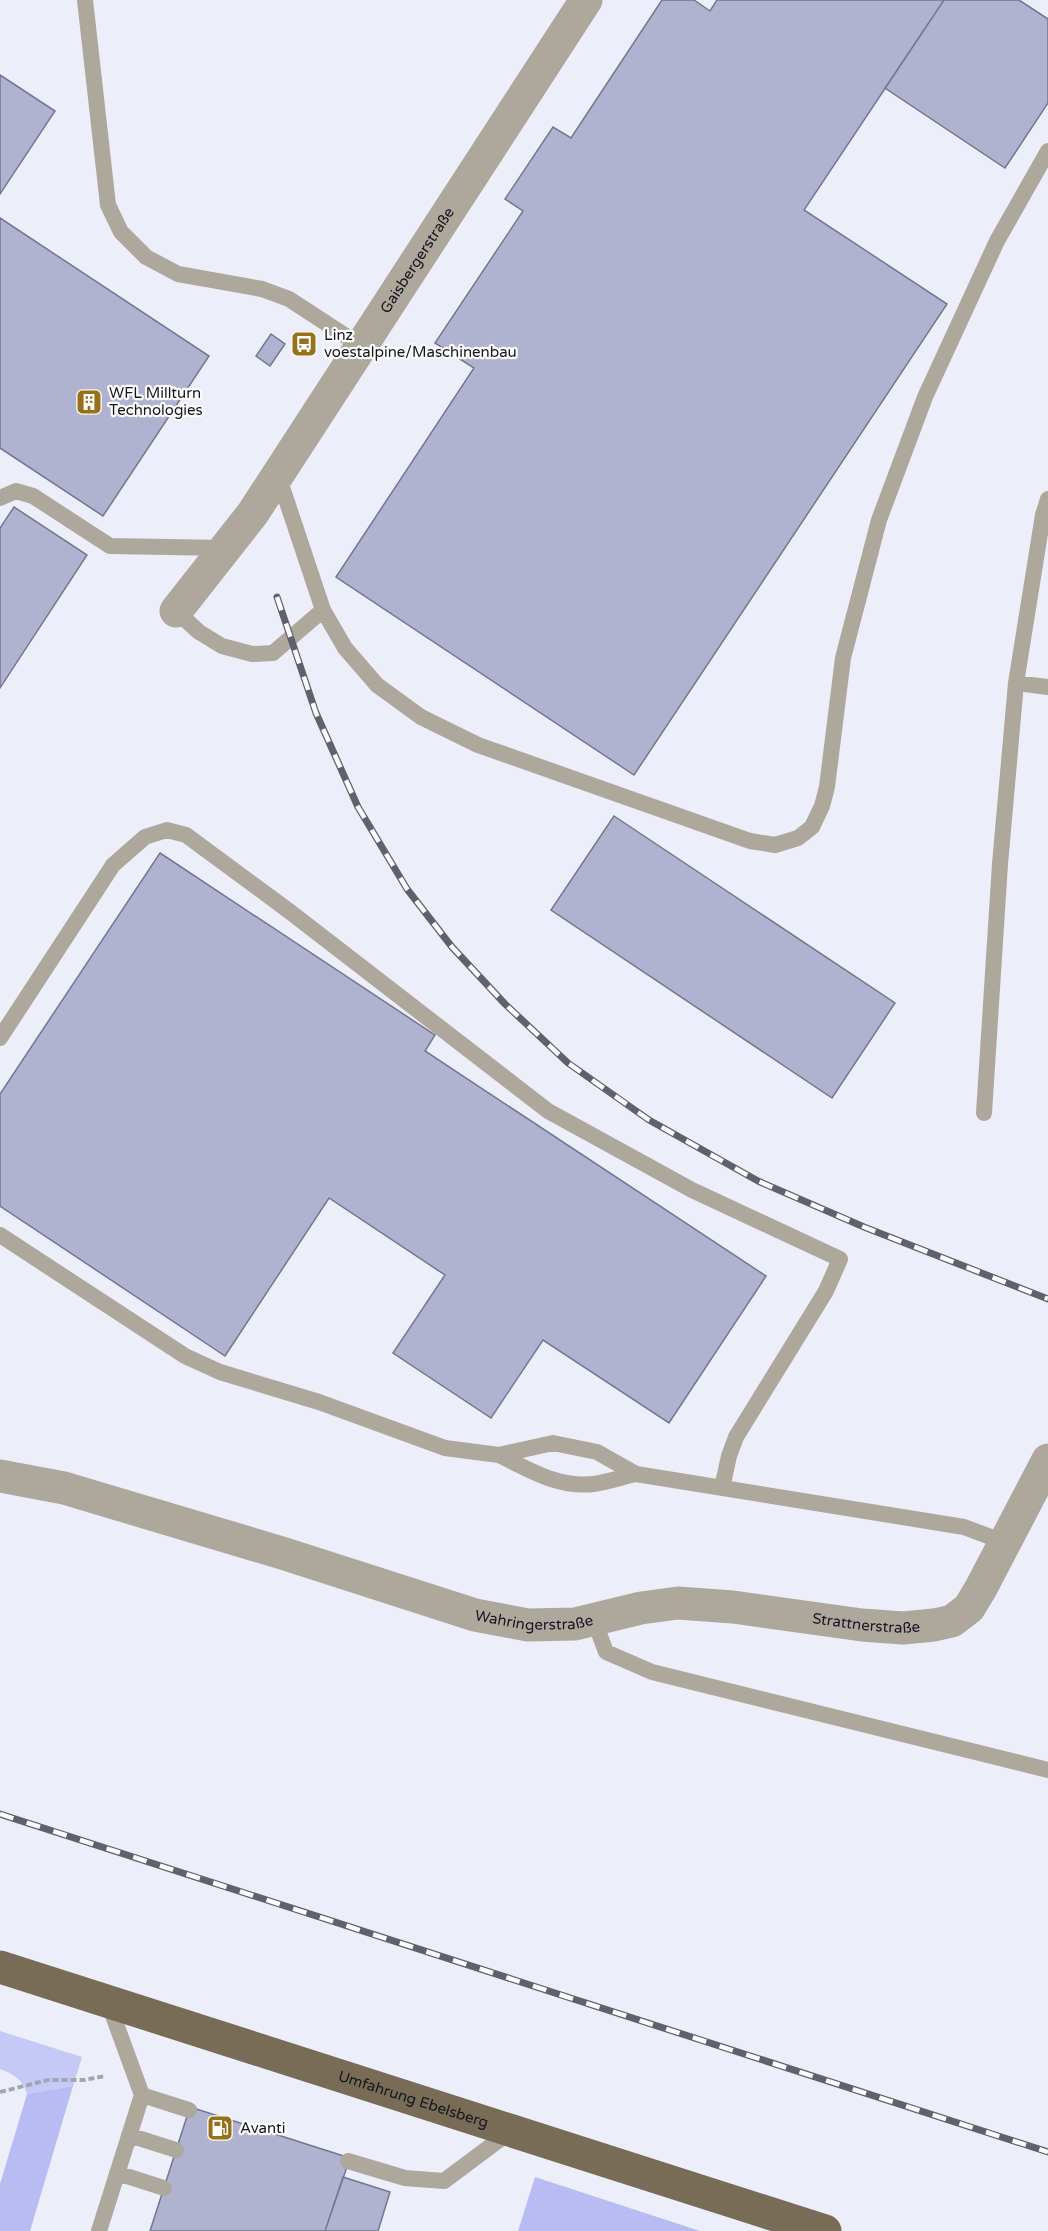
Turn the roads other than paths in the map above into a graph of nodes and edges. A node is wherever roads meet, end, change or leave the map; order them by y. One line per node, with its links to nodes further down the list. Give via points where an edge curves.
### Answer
1 (86, 0): 4 (lane, via 108,205 121,232 146,257 178,274 262,289 289,299)
2 (586, 0): 4 (street, Gaisbergerstraße)
3 (1048, 151): 9 (lane, via 997,241 925,397 879,520 843,658 827,787 812,827 798,838 775,846 750,841 478,745 421,717 377,685 345,648)
4 (361, 346): 5 (street, Gaisbergerstraße)
5 (278, 474): 8 (street, Gaisbergerstraße); 9 (lane)
6 (0, 498): 8 (lane, via 16,491 33,496 110,546)
7 (1048, 499): 11 (lane)
8 (225, 548): 10 (street)
9 (323, 610): 10 (lane, via 273,653 252,654 222,646)
10 (176, 611)
11 (1016, 683): 12 (lane); 14 (lane)
12 (1048, 687)
13 (0, 1038): 20 (lane, via 113,865 145,837 167,830 186,835 548,1111 692,1190 840,1259 826,1291 736,1437)
14 (984, 1113)
15 (0, 1235): 16 (lane, via 185,1356 220,1372 319,1402 446,1448)
16 (499, 1455): 18 (lane, via 566,1484 594,1484); 18 (lane, via 562,1444 597,1452)
17 (1048, 1460): 21 (street, Strattnerstraße)
18 (636, 1474): 20 (lane)
19 (0, 1476): 22 (street, Wahringerstraße, via 64,1488 475,1615 528,1625)
20 (722, 1488): 21 (lane, via 964,1527)
21 (1004, 1542): 22 (street, Strattnerstraße, via 969,1608 952,1621 934,1625 862,1625 733,1607 678,1604)
22 (594, 1620): 23 (lane, Wahringerstraße, via 606,1652 652,1672)
23 (1048, 1770)
24 (0, 1967): 25 (main road, Umfahrung Ebelsberg)
25 (108, 2001): 26 (lane); 28 (main road, Umfahrung Ebelsberg)
26 (142, 2095): 27 (lane); 29 (lane)
27 (189, 2110)
28 (511, 2130): 31 (lane, via 444,2181 405,2178); 35 (main road, Umfahrung Ebelsberg)
29 (129, 2135): 30 (lane); 32 (lane)
30 (176, 2150)
31 (348, 2161)
32 (117, 2173): 33 (lane); 34 (lane)
33 (164, 2188)
34 (99, 2231)
35 (825, 2231)

